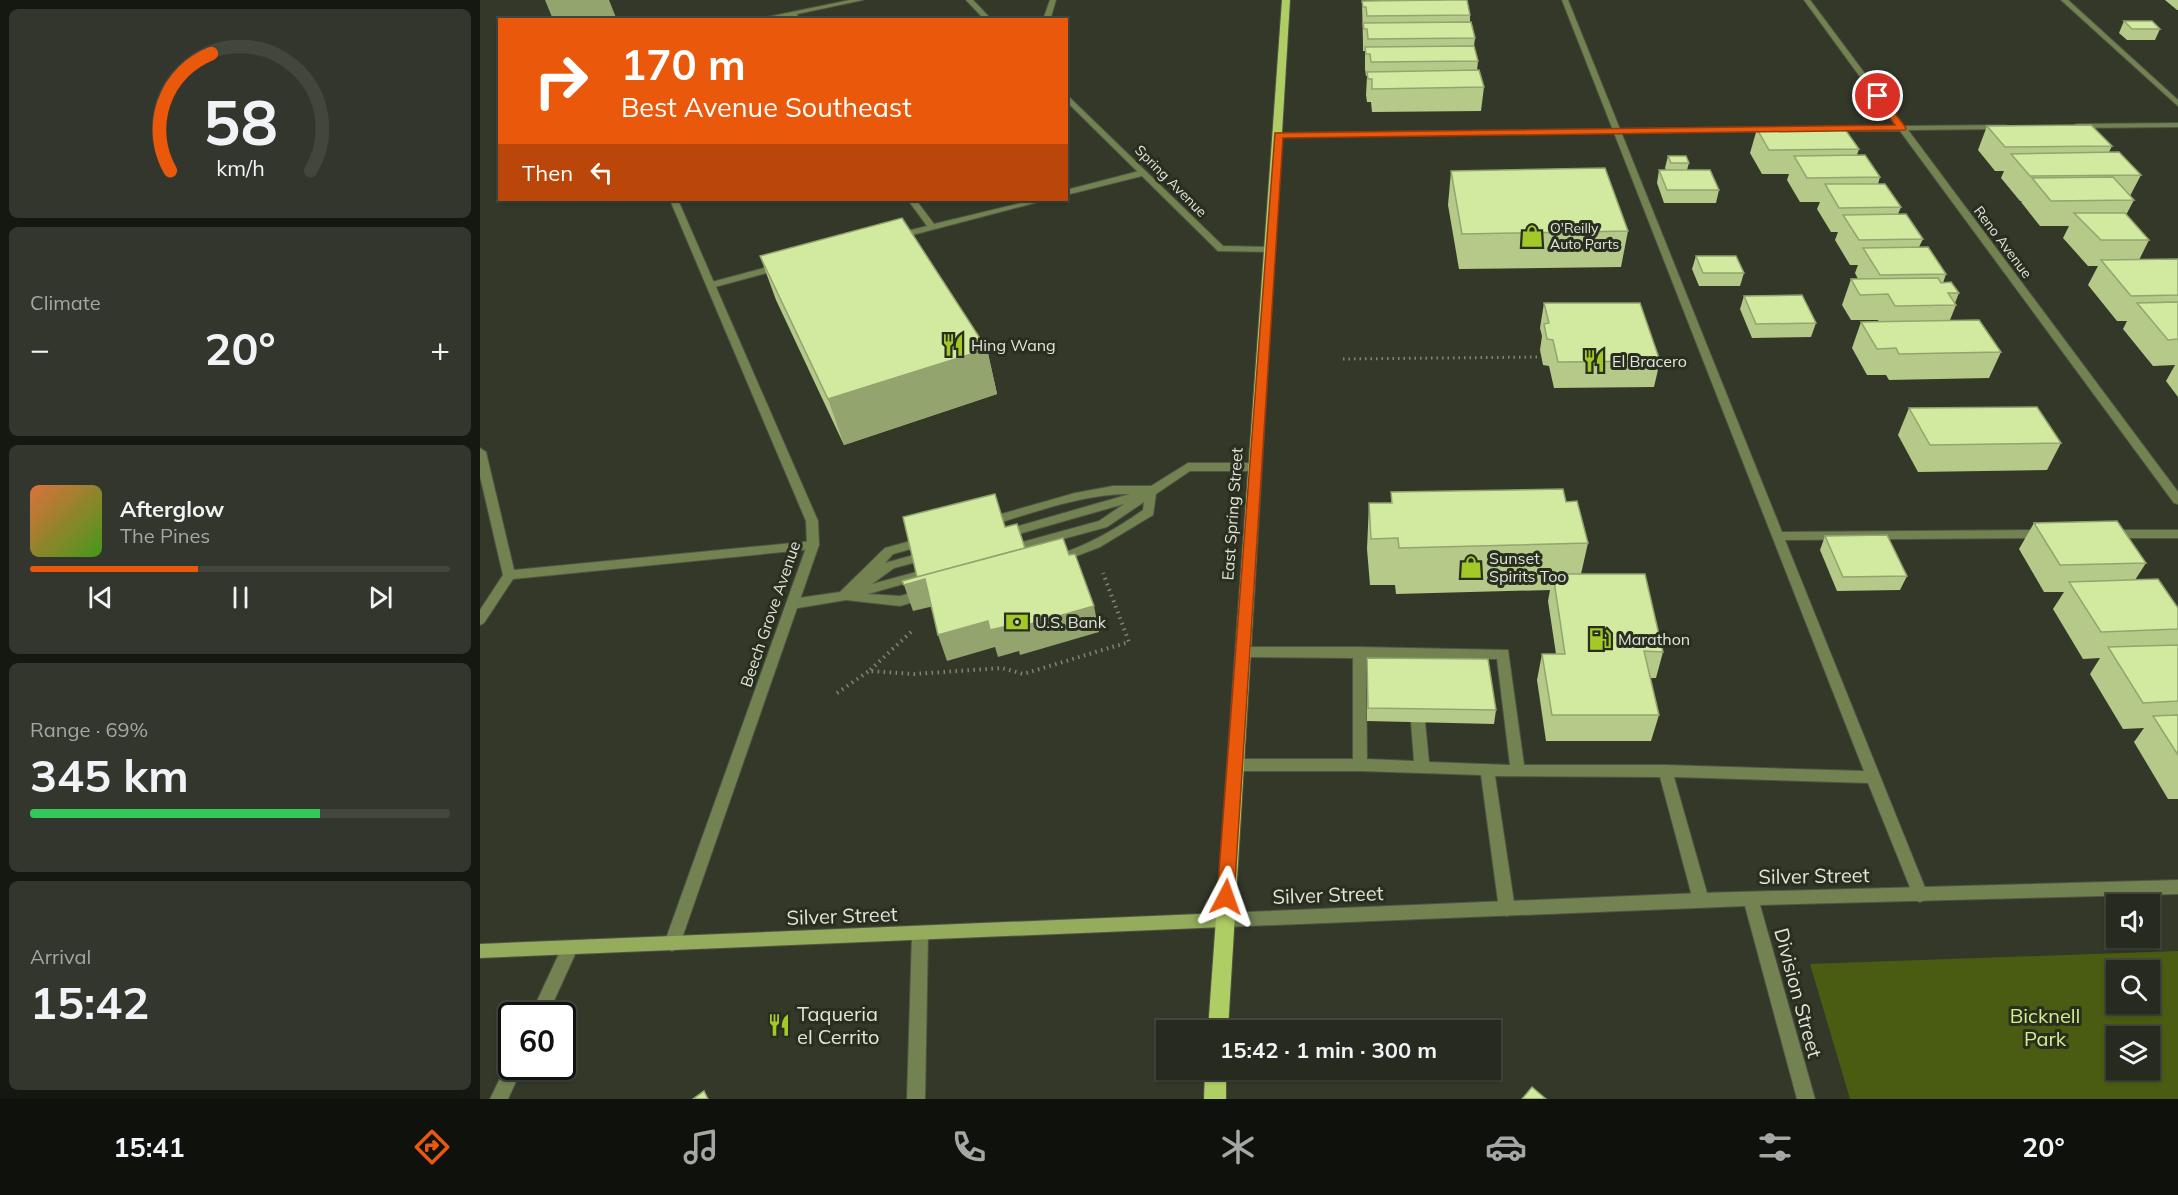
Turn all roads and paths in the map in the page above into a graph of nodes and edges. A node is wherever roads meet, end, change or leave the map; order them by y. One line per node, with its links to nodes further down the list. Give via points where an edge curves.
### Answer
1 (860, 0): 8 (street)
2 (969, 0): 10 (street)
3 (1053, 0): 11 (street)
4 (1286, 0): 21 (main road, East Spring Street)
5 (1565, 0): 20 (street)
6 (1807, 0): 17 (street, Reno Avenue)
7 (2064, 0): 13 (street)
8 (794, 16): 9 (street)
9 (775, 18)
10 (987, 18)
11 (1047, 18)
12 (1068, 98): 22 (street, Spring Avenue)
13 (2178, 104)
14 (2178, 125): 16 (street)
15 (2012, 126): 17 (street)
16 (2071, 126)
17 (1902, 128): 19 (street); 37 (street, Reno Avenue)
18 (1779, 129): 20 (street)
19 (1813, 129)
20 (1618, 131): 21 (street); 42 (street)
21 (1279, 135): 29 (main road, East Spring Street)
22 (1143, 173): 23 (street); 29 (street, Spring Avenue, via 1221,249)
23 (1068, 192)
24 (674, 201): 31 (street, Beech Grove Avenue)
25 (913, 201): 27 (street)
26 (1038, 201): 27 (street)
27 (932, 227): 28 (street)
28 (888, 239)
29 (1271, 250): 35 (main road, East Spring Street)
30 (788, 265): 31 (street)
31 (711, 285): 45 (street, Beech Grove Avenue, via 812,521)
32 (1541, 357): 33 (path)
33 (1343, 359)
34 (480, 452): 51 (street)
35 (1256, 467): 36 (street, via 1188,467); 57 (main road, East Spring Street)
36 (1150, 490): 38 (street, via 1113,490 1075,497); 44 (street); 47 (street, via 1103,524); 48 (street, via 1149,512 1080,552)
37 (2178, 500)
38 (976, 526)
39 (2058, 534): 42 (street)
40 (2093, 534): 41 (street)
41 (2178, 534)
42 (1778, 536): 68 (street)
43 (933, 538): 53 (street, via 889,551)
44 (990, 538)
45 (813, 545): 51 (street); 54 (street, Beech Grove Avenue)
46 (946, 550): 53 (street, via 890,566)
47 (990, 555)
48 (1046, 561)
49 (945, 568): 53 (street)
50 (1102, 571): 59 (path, via 1129,642 1023,674 1002,668 914,674)
51 (509, 575): 55 (street)
52 (934, 592): 53 (street, via 900,602)
53 (844, 596): 54 (street)
54 (792, 604): 76 (street, Beech Grove Avenue)
55 (480, 620)
56 (918, 626): 59 (path)
57 (1244, 652): 58 (street); 62 (main road, East Spring Street)
58 (1359, 652): 63 (street); 66 (street, via 1416,658 1503,654)
59 (869, 671): 60 (path)
60 (837, 693)
61 (1418, 722): 64 (street)
62 (1235, 765): 63 (street); 74 (main road, East Spring Street)
63 (1360, 765): 64 (street)
64 (1422, 767): 65 (street)
65 (1487, 771): 66 (street); 73 (street)
66 (1518, 771): 67 (street)
67 (1665, 771): 68 (street); 72 (street)
68 (1873, 777): 70 (street)
69 (2178, 887): 70 (street, Silver Street)
70 (1920, 895): 71 (street, Silver Street)
71 (1751, 899): 72 (street, Silver Street); 86 (street, Division Street)
72 (1701, 900): 73 (street, Silver Street)
73 (1507, 909): 74 (street, Silver Street)
74 (1224, 920): 75 (main road, Silver Street); 80 (main road, East Spring Street)
75 (920, 934): 76 (main road, Silver Street); 84 (street)
76 (672, 944): 77 (main road, Silver Street)
77 (570, 948): 78 (main road, Silver Street); 79 (street)
78 (480, 951)
79 (545, 1002)
80 (1219, 1020)
81 (508, 1080): 83 (street)
82 (1216, 1080): 85 (main road)
83 (500, 1099)
84 (916, 1099)
85 (1215, 1099)
86 (1806, 1099)

